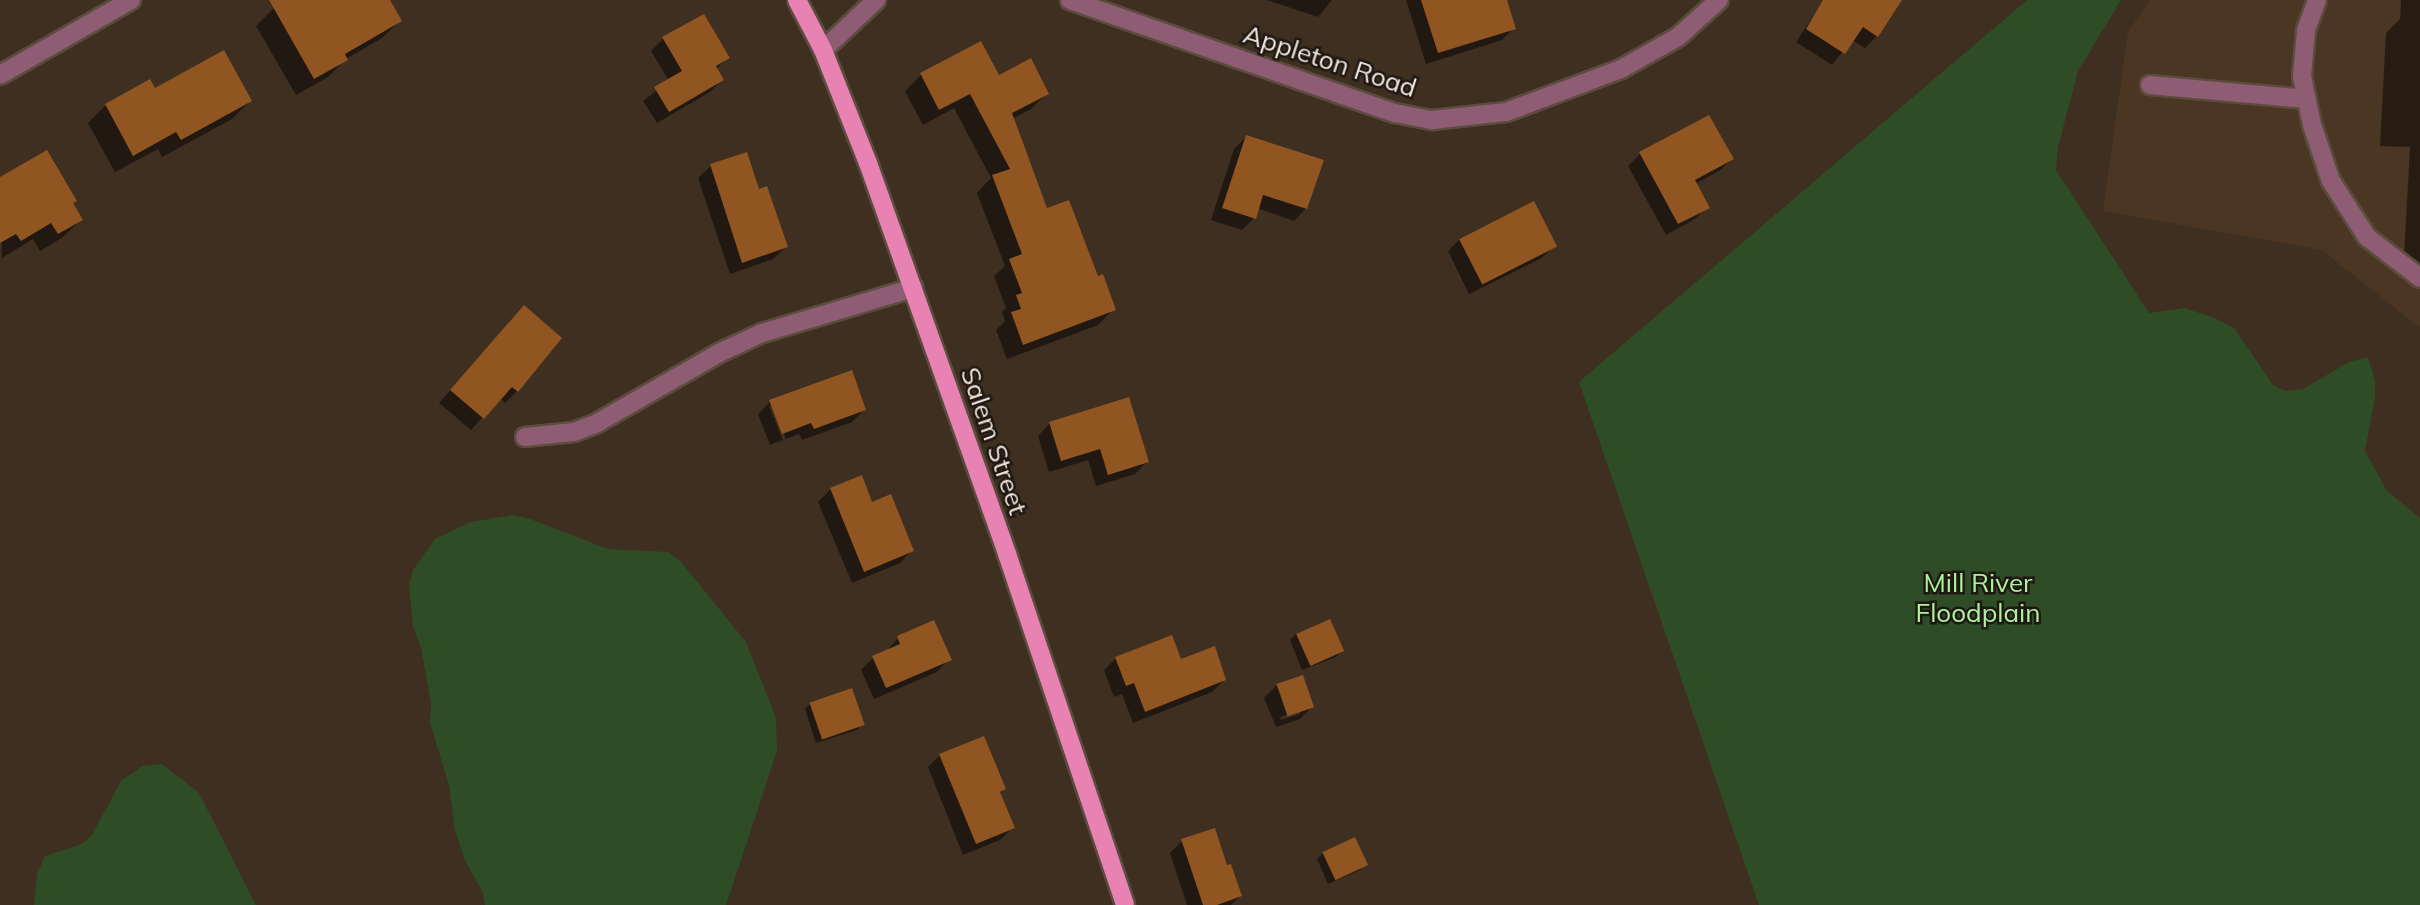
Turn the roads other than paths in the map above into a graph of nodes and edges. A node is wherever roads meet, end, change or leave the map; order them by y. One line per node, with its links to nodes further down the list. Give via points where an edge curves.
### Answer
1 (131, 0): 8 (street)
2 (797, 0): 7 (main road, Salem Street)
3 (876, 0): 7 (street)
4 (1070, 0): 5 (street, Appleton Road, via 1395,113 1442,120 1506,112 1621,69 1678,37)
5 (1719, 0)
6 (2317, 0): 10 (street, via 2302,57)
7 (823, 50): 12 (main road, Salem Street)
8 (0, 75)
9 (2150, 85): 10 (street)
10 (2306, 99): 11 (street, via 2331,181 2353,217 2367,237)
11 (2420, 278)
12 (913, 288): 13 (street, via 762,333 574,432); 14 (main road, Salem Street)
13 (525, 437)
14 (1125, 905)

